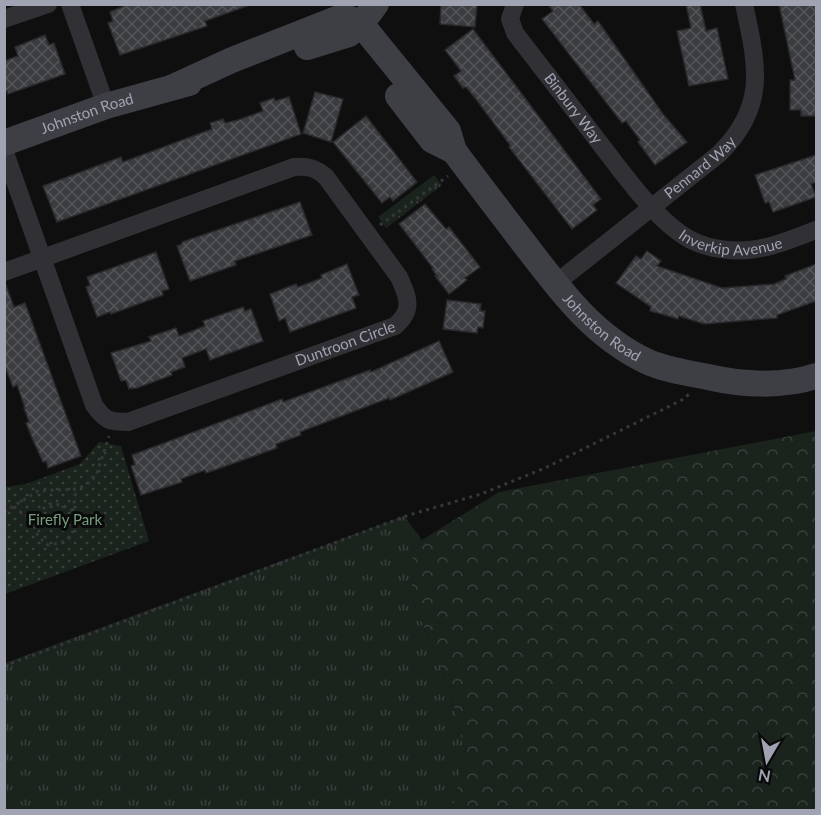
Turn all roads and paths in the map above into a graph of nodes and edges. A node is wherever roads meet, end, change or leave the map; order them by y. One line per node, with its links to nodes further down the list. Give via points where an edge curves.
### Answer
1 (48, 4): 6 (street)
2 (70, 4): 7 (street)
3 (514, 4): 11 (street, Binbury Way, via 510,19 515,33)
4 (744, 4): 11 (street, Pennard Way, via 756,74 743,125 719,154)
5 (357, 17): 7 (street, Johnston Road, via 232,60 173,87); 10 (street, Johnston Road, via 448,131)
6 (4, 19)
7 (106, 106): 8 (street, Johnston Road)
8 (4, 143)
9 (4, 150): 14 (street)
10 (459, 158): 13 (path); 16 (street, Johnston Road)
11 (652, 208): 12 (street, Inverkip Avenue, via 690,240 726,250 763,248); 16 (street, Pennard Way)
12 (816, 230)
13 (368, 234): 14 (street, Duntroon Circle, via 326,177 307,166 294,166); 19 (street, Duntroon Circle, via 407,294 408,306 394,326 128,422)
14 (43, 258): 15 (street, Duntroon Circle); 19 (street, via 94,405)
15 (4, 272)
16 (555, 284): 17 (street, Johnston Road, via 615,344 648,363)
17 (704, 376): 18 (street, Johnston Road, via 765,384); 25 (path, via 684,399 492,490 409,515)
18 (816, 376)
19 (111, 422): 20 (path, via 96,476)
20 (76, 489): 21 (path, via 38,491); 23 (path)
21 (13, 507): 22 (path); 24 (path)
22 (4, 512)
23 (74, 512): 24 (path, via 62,505 49,504); 24 (path, via 72,536 63,543 48,544 40,539 34,530)
24 (34, 520)
25 (4, 666)

